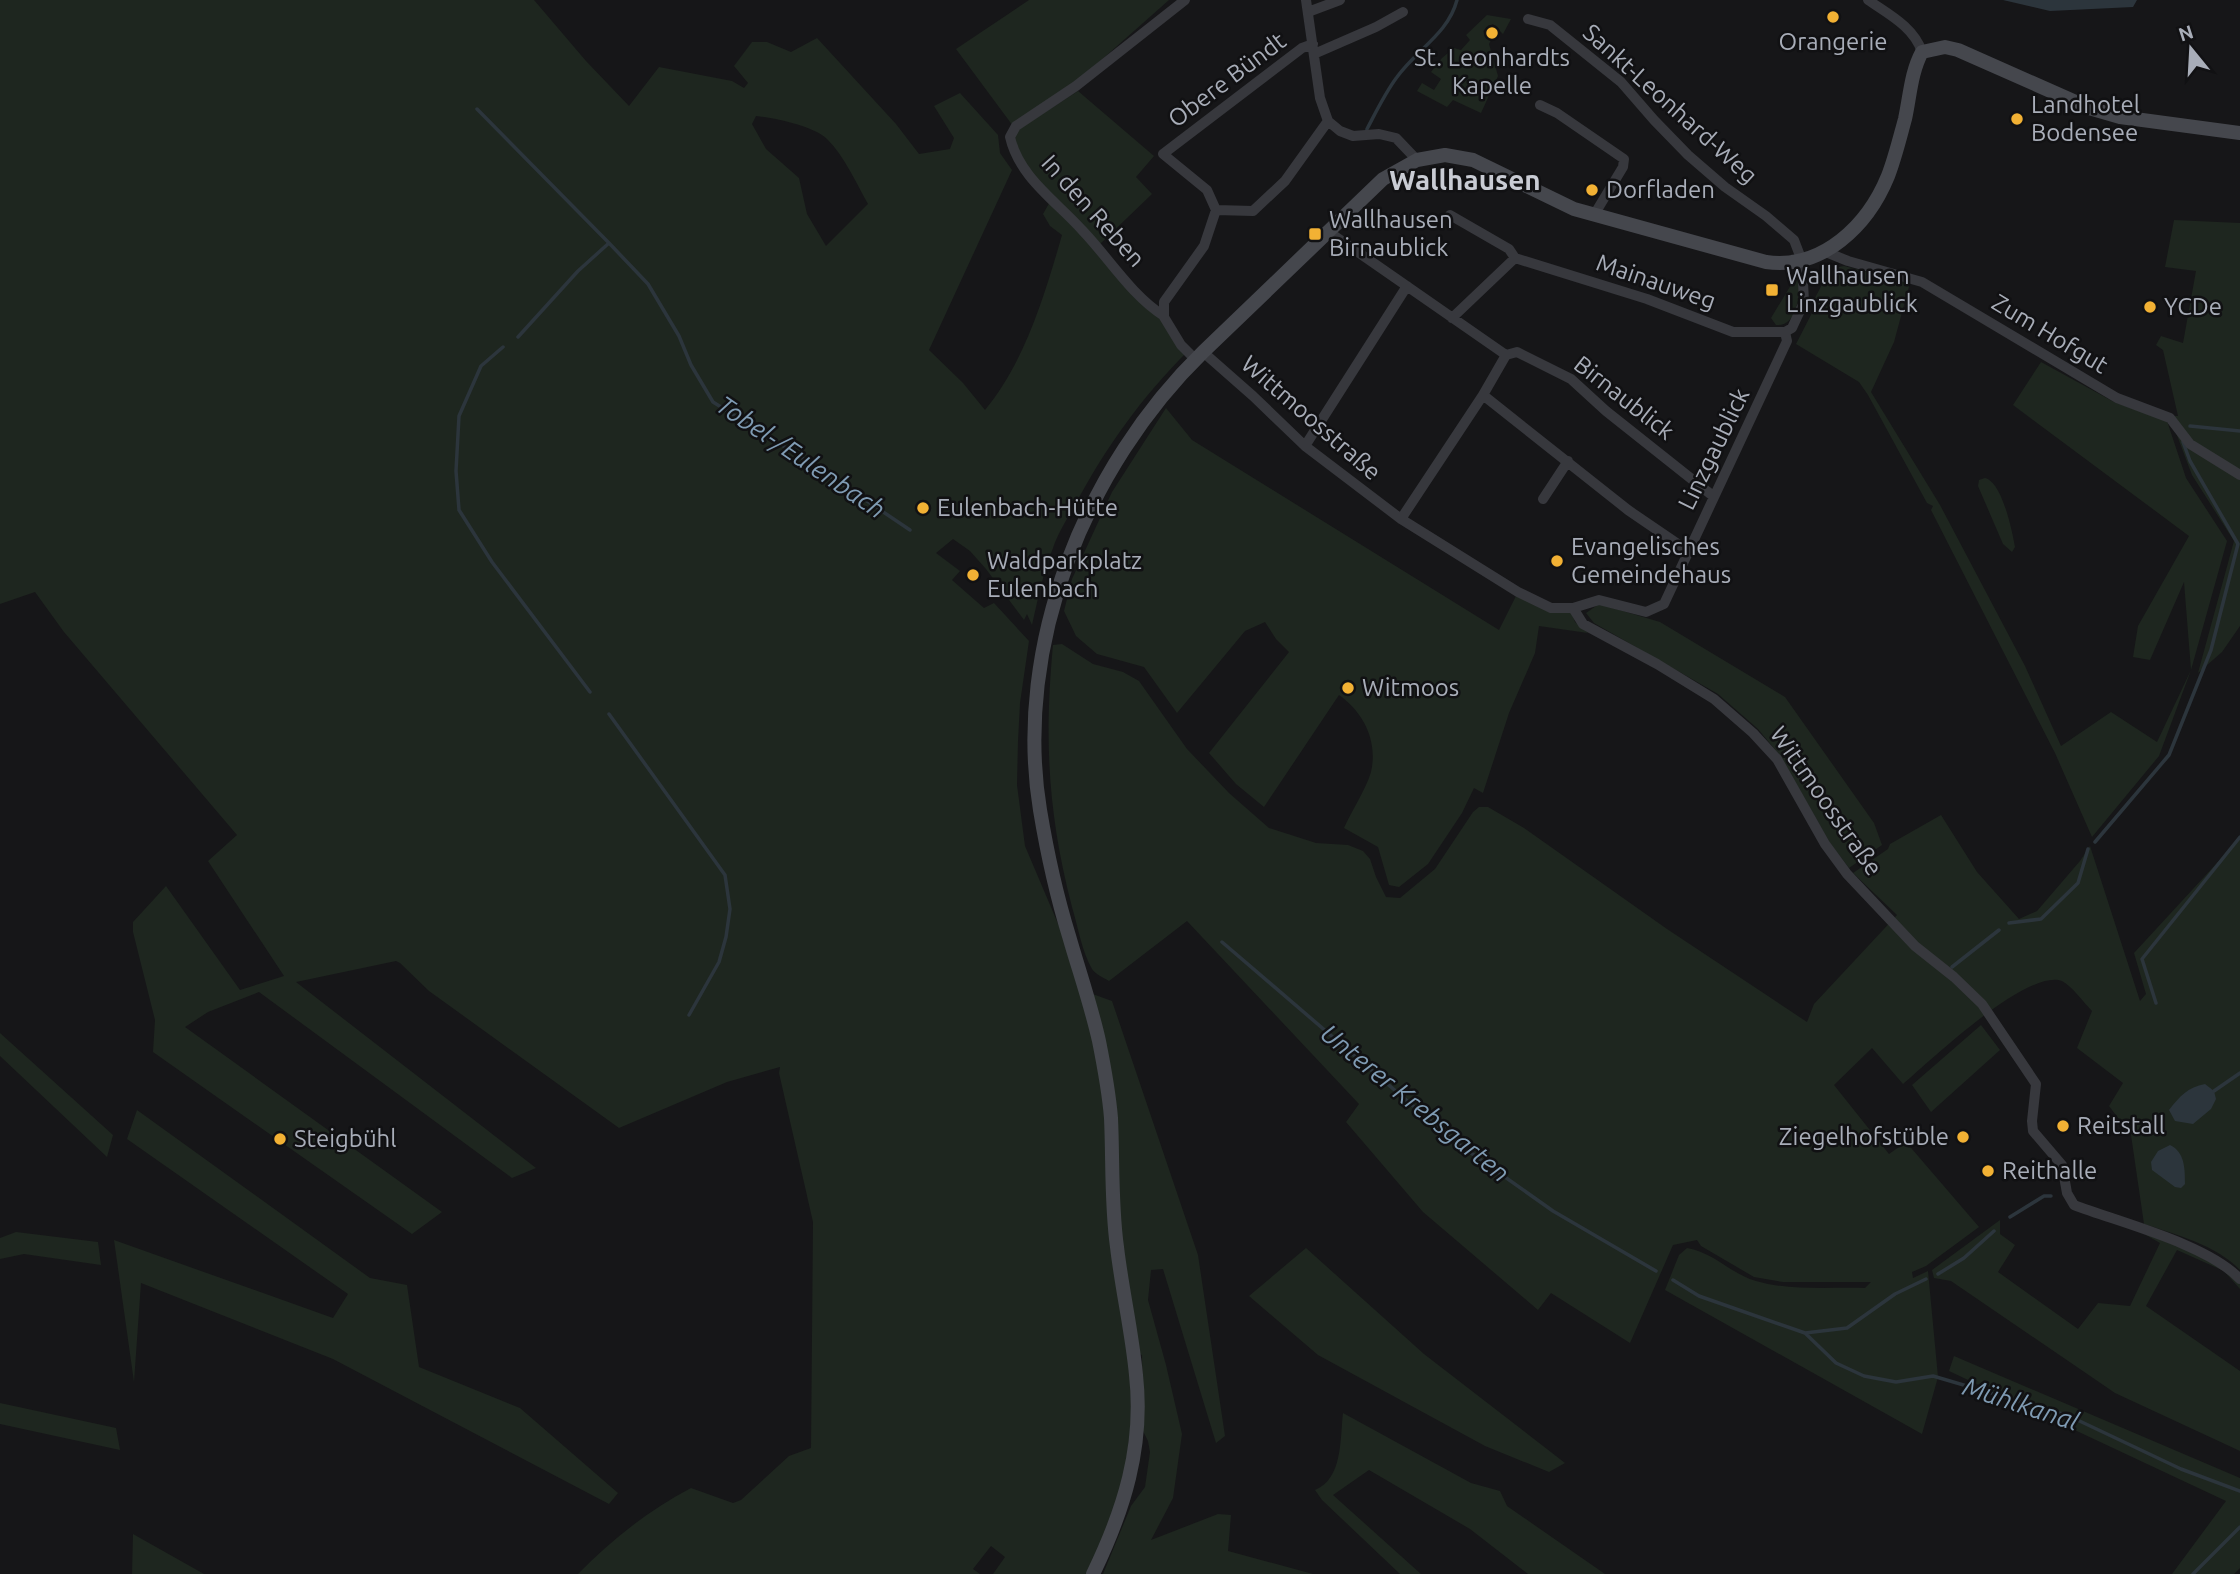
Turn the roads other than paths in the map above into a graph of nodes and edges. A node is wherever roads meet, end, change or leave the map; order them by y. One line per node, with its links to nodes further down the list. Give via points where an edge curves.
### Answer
1 (1185, 0): 22 (street, In den Reben, via 1076,86 1016,125 1010,137 1013,150 1039,188 1081,228 1148,306)
2 (1306, 0): 5 (street)
3 (1340, 0): 5 (street)
4 (1868, 0): 9 (street, via 1904,25)
5 (1308, 12): 8 (street)
6 (1403, 12): 8 (street, via 1376,27)
7 (1528, 19): 20 (street, Sankt-Leonhard-Weg, via 1550,25 1621,82 1688,155 1794,240)
8 (1313, 49): 11 (street); 14 (street, Obere Bündt, via 1302,48 1163,154 1207,190)
9 (1922, 52): 12 (main road, via 1958,50 2120,117); 18 (main road, via 1889,175 1872,207)
10 (1540, 104): 16 (street, via 1623,159 1623,167)
11 (1328, 121): 13 (street, via 1353,136 1396,138); 14 (street, via 1285,181 1253,211)
12 (2240, 134)
13 (1417, 160): 16 (main road, via 1445,155 1474,160); 17 (main road, via 1383,179)
14 (1216, 210): 22 (street, via 1203,246 1164,302)
15 (1450, 215): 19 (street, Mainauweg, via 1508,249)
16 (1594, 215): 20 (main road, via 1766,261)
17 (1329, 232): 21 (street, Birnaublick); 25 (main road)
18 (1826, 252): 20 (main road); 30 (street, Zum Hofgut, via 1922,282 2117,398 2169,418 2190,444)
19 (1515, 258): 23 (street); 24 (street, Mainauweg, via 1647,299 1733,332)
20 (1802, 261): 24 (street, Linzgaublick, via 1804,302 1792,328)
21 (1407, 286): 23 (street, Birnaublick); 28 (street)
22 (1164, 316): 25 (street, Wittmoosstraße, via 1181,345)
23 (1452, 318): 26 (street, Birnaublick)
24 (1785, 332): 31 (street, Linzgaublick, via 1787,341)
25 (1199, 355): 28 (street, Wittmoosstraße, via 1253,396); 37 (main road, via 1130,437 1101,485 1058,589 1038,688 1035,741 1040,805 1053,878 1099,1044 1110,1114 1116,1244 1138,1408 1123,1503)
26 (1506, 355): 27 (street); 31 (street, Birnaublick, via 1517,352 1571,379)
27 (1483, 395): 29 (street); 33 (street)
28 (1305, 446): 33 (street, Wittmoosstraße)
29 (1569, 461): 32 (street); 34 (street)
30 (2240, 475)
31 (1713, 496): 34 (street, Linzgaublick)
32 (1543, 499)
33 (1401, 519): 35 (street, Wittmoosstraße, via 1518,592 1551,608)
34 (1688, 551): 35 (street, Linzgaublick, via 1664,604 1646,612 1599,600)
35 (1573, 608): 36 (street, Wittmoosstraße, via 1583,624 1714,699 1753,733 1777,760 1847,874 1915,946 1982,1004 2036,1084 2033,1131 2062,1165 2074,1205 2186,1245 2227,1265)
36 (2240, 1279)
37 (1093, 1574)

